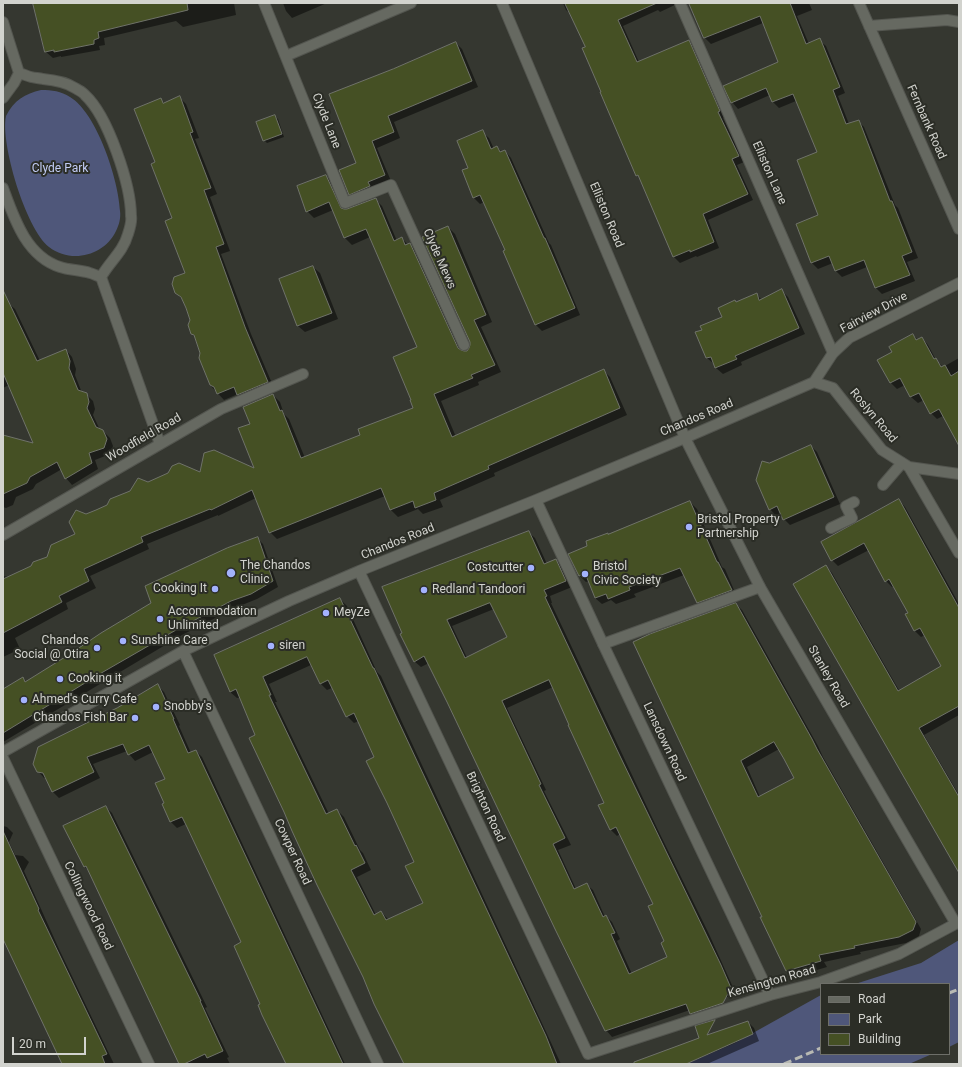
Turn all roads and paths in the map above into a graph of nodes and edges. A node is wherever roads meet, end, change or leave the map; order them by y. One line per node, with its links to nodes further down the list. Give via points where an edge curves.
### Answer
1 (264, 3): 9 (street, Clyde Lane)
2 (411, 3): 9 (street)
3 (502, 3): 21 (street, Elliston Road)
4 (680, 3): 18 (street, Elliston Lane)
5 (859, 3): 8 (street, Fernbank Road)
6 (3, 22): 10 (street)
7 (959, 22): 8 (street, via 947,20)
8 (870, 26): 14 (street, Fernbank Road)
9 (286, 56): 12 (street, Clyde Lane, via 346,203)
10 (19, 73): 11 (street); 15 (street, via 59,81 85,94 104,122 113,142 125,175 132,218 124,246)
11 (3, 98)
12 (391, 185): 17 (street, Clyde Mews)
13 (3, 188): 15 (street, via 22,234 34,251 59,267)
14 (959, 229)
15 (101, 277): 22 (street)
16 (959, 283): 18 (street, Fairview Drive, via 850,338)
17 (464, 345)
18 (833, 353): 20 (street, Fairview Drive)
19 (303, 374): 22 (street, Woodfield Road, via 220,409)
20 (814, 382): 21 (street, Chandos Road); 23 (street, Roslyn Road, via 833,388 882,450)
21 (685, 438): 26 (street, Chandos Road); 32 (street, Stanley Road)
22 (160, 444): 29 (street, Woodfield Road)
23 (905, 465): 24 (street); 25 (street); 30 (street, Roslyn Road)
24 (959, 474)
25 (883, 485)
26 (536, 500): 31 (street, Chandos Road); 33 (street, Lansdown Road)
27 (854, 502): 28 (street, via 846,506 852,518)
28 (831, 528)
29 (3, 535)
30 (959, 553)
31 (359, 571): 34 (street, Chandos Road); 39 (street, Brighton Road)
32 (760, 587): 33 (street); 37 (street, Stanley Road)
33 (603, 644): 38 (street, Lansdown Road)
34 (183, 650): 35 (street, Chandos Road); 41 (street, Cowper Road)
35 (3, 752)
36 (3, 758): 40 (street, Collingwood Road)
37 (958, 923): 38 (street, Kensington Road, via 899,954 821,982)
38 (770, 995): 39 (street, Kensington Road)
39 (588, 1054)
40 (149, 1064)
41 (378, 1064)

